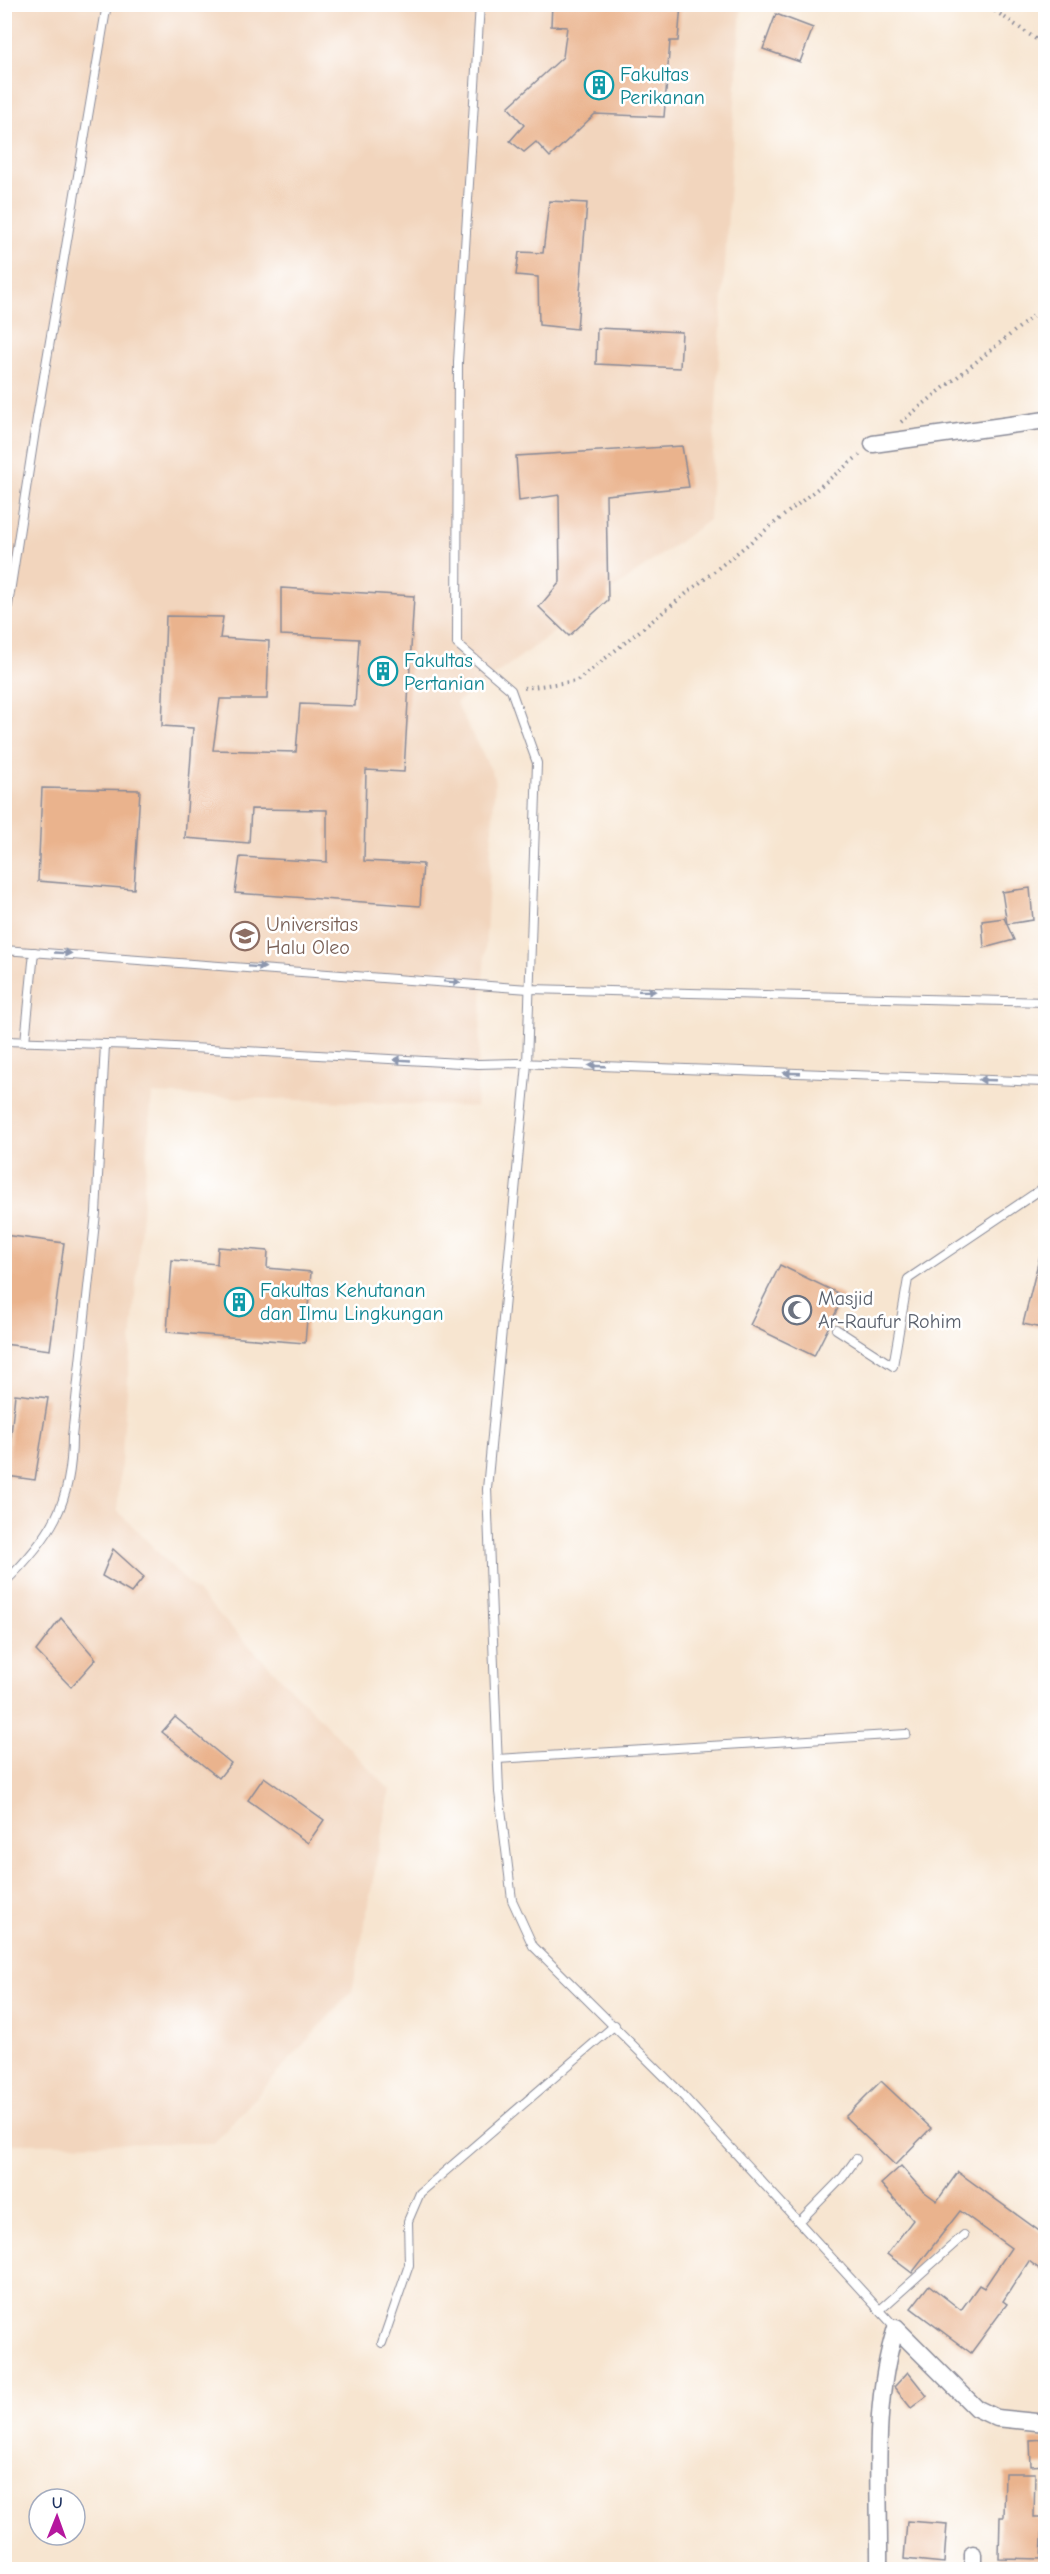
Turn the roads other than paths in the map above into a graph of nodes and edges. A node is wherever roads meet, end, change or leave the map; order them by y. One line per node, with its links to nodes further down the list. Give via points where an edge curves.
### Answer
1 (107, 4): 5 (lane)
2 (480, 4): 8 (lane, via 458,362 457,644 512,690 537,763)
3 (1046, 420): 4 (street)
4 (873, 444)
5 (4, 631)
6 (4, 950): 7 (lane)
7 (34, 952): 8 (lane, one-way to 8); 11 (lane)
8 (529, 989): 9 (lane, one-way to 9); 13 (lane)
9 (1046, 1002)
10 (4, 1041): 11 (lane)
11 (25, 1042): 12 (lane)
12 (105, 1045): 13 (lane, one-way to 12); 17 (lane, via 96,1213 72,1437 72,1472 62,1508 48,1532 33,1555)
13 (527, 1064): 14 (lane, one-way to 13); 19 (lane, via 487,1489)
14 (1046, 1083)
15 (1046, 1186): 16 (lane, via 908,1280 892,1366)
16 (836, 1329)
17 (4, 1583)
18 (906, 1734): 19 (lane)
19 (498, 1759): 20 (lane, via 512,1900 533,1946)
20 (615, 2025): 22 (lane); 26 (lane, via 420,2193 408,2221 409,2265)
21 (856, 2159): 22 (lane)
22 (799, 2223): 24 (lane)
23 (964, 2235): 24 (lane)
24 (879, 2310): 25 (lane)
25 (896, 2328): 27 (street, via 976,2408 997,2418); 28 (street, via 884,2373 880,2416)
26 (382, 2343)
27 (1046, 2423)
28 (879, 2570)

